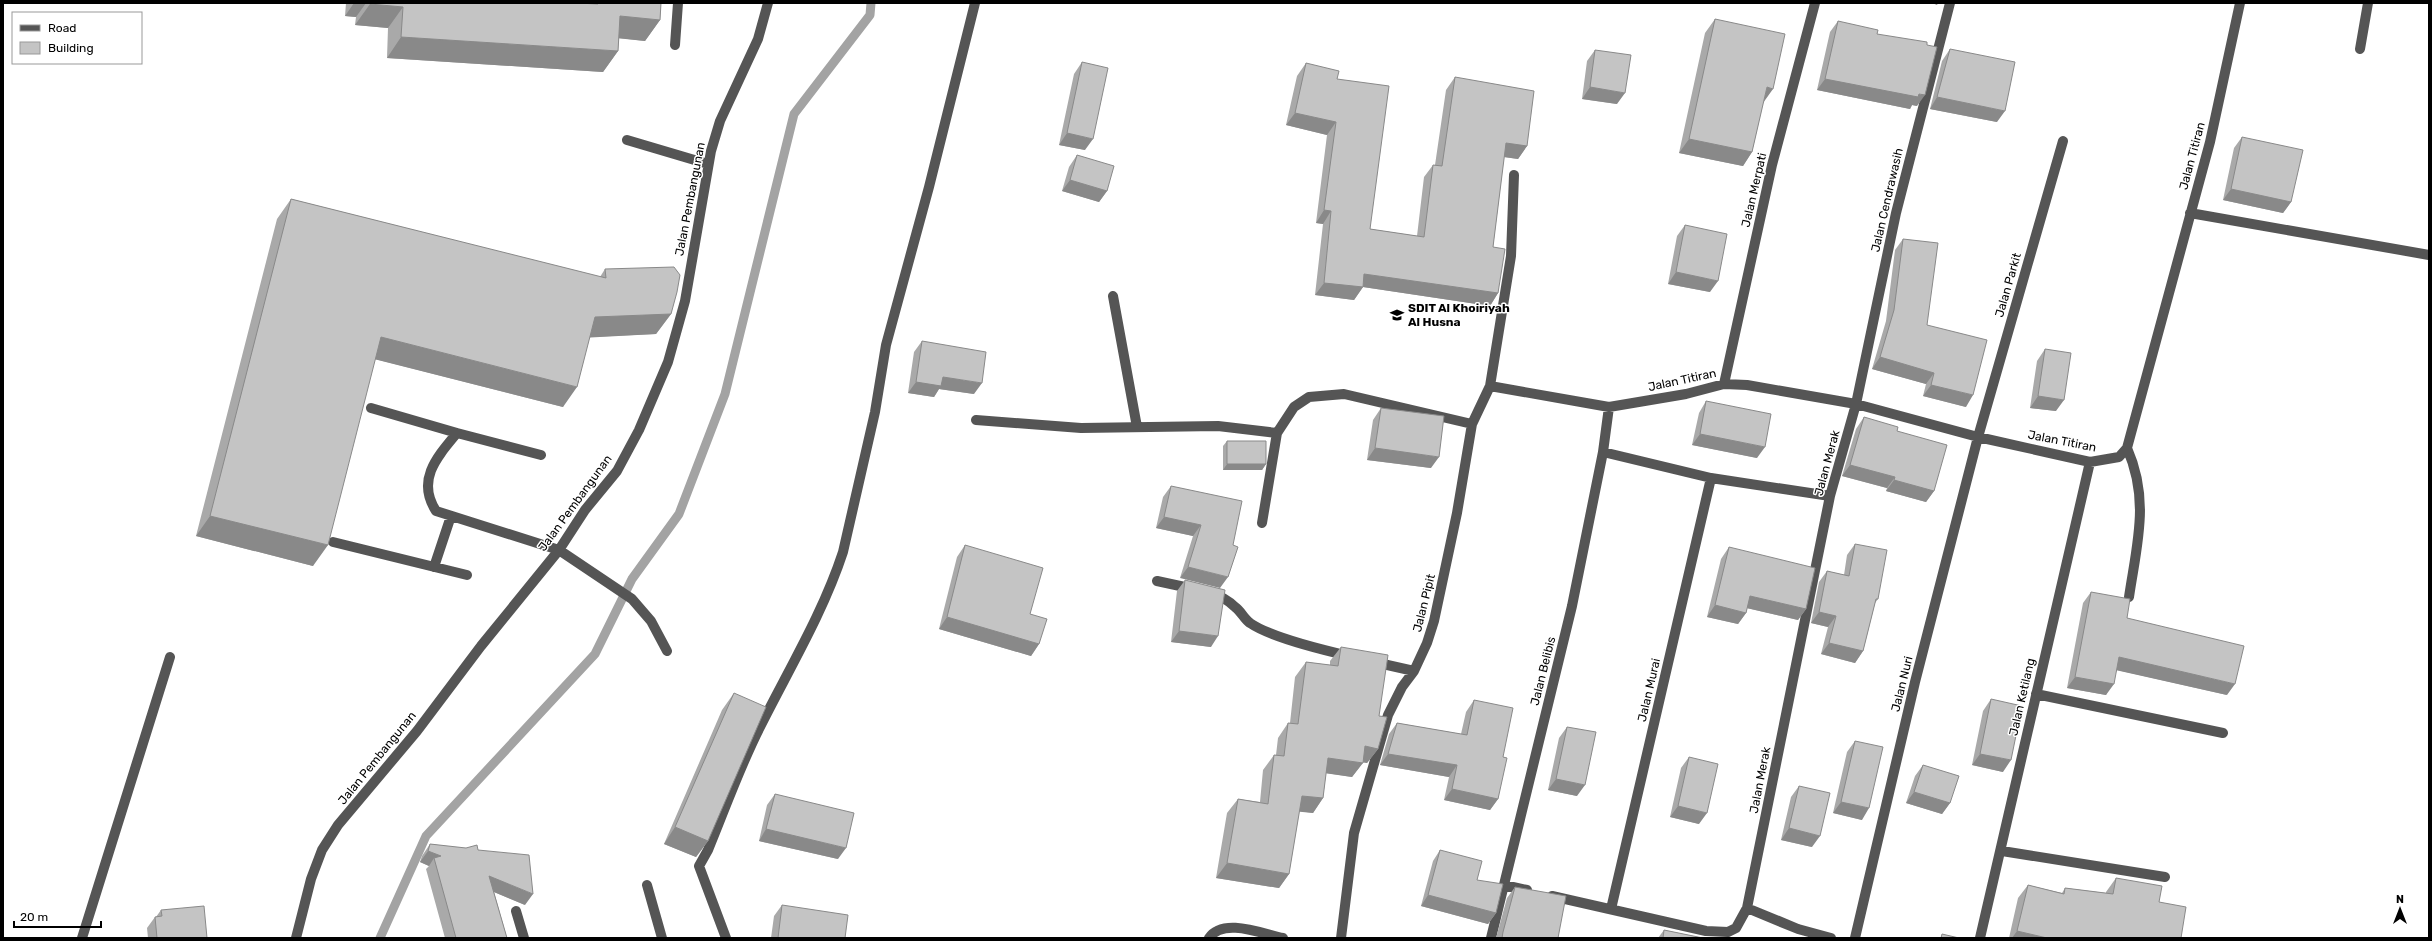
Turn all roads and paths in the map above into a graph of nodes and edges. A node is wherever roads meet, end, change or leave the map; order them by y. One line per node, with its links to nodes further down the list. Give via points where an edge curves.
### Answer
1 (678, 3): 8 (street)
2 (768, 3): 12 (street, Jalan Pembangunan, via 758,39 720,121)
3 (975, 3): 58 (street, via 886,345 875,412 836,574 758,729 699,866)
4 (1815, 3): 17 (street, Jalan Merpati, via 1772,165)
5 (1950, 3): 19 (street, Jalan Cendrawasih, via 1896,213)
6 (2240, 3): 14 (street, Jalan Titiran, via 2210,142)
7 (2368, 3): 9 (street)
8 (675, 45)
9 (2360, 49)
10 (627, 140): 12 (street)
11 (2063, 141): 27 (street, Jalan Parkit)
12 (708, 164): 37 (street, Jalan Pembangunan, via 685,301 665,369 639,430 617,471 585,510)
13 (1514, 175): 18 (street, Jalan Pipit, via 1511,256)
14 (2190, 213): 15 (street); 28 (street, Jalan Titiran)
15 (2429, 255)
16 (1113, 296): 24 (street)
17 (1724, 384): 19 (street, Jalan Titiran, via 1747,385); 20 (street, Jalan Titiran, via 1686,394)
18 (1490, 386): 20 (street); 23 (street, Jalan Pipit)
19 (1856, 404): 27 (street, Jalan Titiran); 33 (street, Jalan Merak)
20 (1609, 407): 29 (street, Jalan Belibis)
21 (371, 408): 25 (street)
22 (976, 420): 24 (street, via 1081,428)
23 (1472, 424): 26 (street, via 1344,394 1331,394 1309,397 1294,407); 44 (street, Jalan Pipit, via 1457,513 1434,620)
24 (1137, 427): 26 (street, via 1218,426)
25 (456, 433): 30 (street); 34 (street, via 440,454 427,479 428,499 436,511)
26 (1277, 433): 35 (street)
27 (1978, 437): 31 (street, Jalan Titiran); 64 (street, Jalan Nuri, via 1915,682)
28 (2127, 448): 31 (street, Jalan Titiran, via 2119,457); 41 (street, via 2136,469 2141,504)
29 (1603, 452): 32 (street); 50 (street, Jalan Belibis, via 1572,606)
30 (541, 454)
31 (2090, 462): 45 (street, Jalan Ketilang)
32 (1712, 478): 33 (street); 52 (street, Jalan Murai)
33 (1830, 496): 51 (street, Jalan Merak)
34 (451, 516): 37 (street); 38 (street)
35 (1262, 523)
36 (333, 542): 38 (street)
37 (559, 550): 42 (street, via 632,599 651,622); 55 (street, Jalan Pembangunan, via 480,646 417,731 338,825 322,850 311,879)
38 (434, 567): 39 (street)
39 (467, 575)
40 (1157, 581): 44 (street, via 1203,590 1224,598 1249,622 1315,648)
41 (2129, 597)
42 (667, 651)
43 (170, 657): 54 (street)
44 (1414, 671): 61 (street, Jalan Pipit, via 1388,714 1354,833)
45 (2036, 694): 46 (street); 47 (street, Jalan Ketilang)
46 (2224, 733)
47 (2002, 851): 48 (street); 65 (street, Jalan Ketilang)
48 (2165, 877)
49 (647, 885): 57 (street)
50 (1504, 885): 52 (street, Jalan Merak); 62 (street, Jalan Belibis)
51 (1747, 908): 52 (street, Jalan Merak, via 1736,928 1728,932 1706,931); 63 (street, via 1798,929)
52 (1611, 909)
53 (516, 911): 56 (street)
54 (82, 938)
55 (296, 938)
56 (524, 938)
57 (662, 938)
58 (726, 938)
59 (1209, 938): 60 (street, via 1212,933 1230,927)
60 (1283, 938)
61 (1341, 938)
62 (1491, 938)
63 (1831, 938)
64 (1855, 938)
65 (1980, 938)

